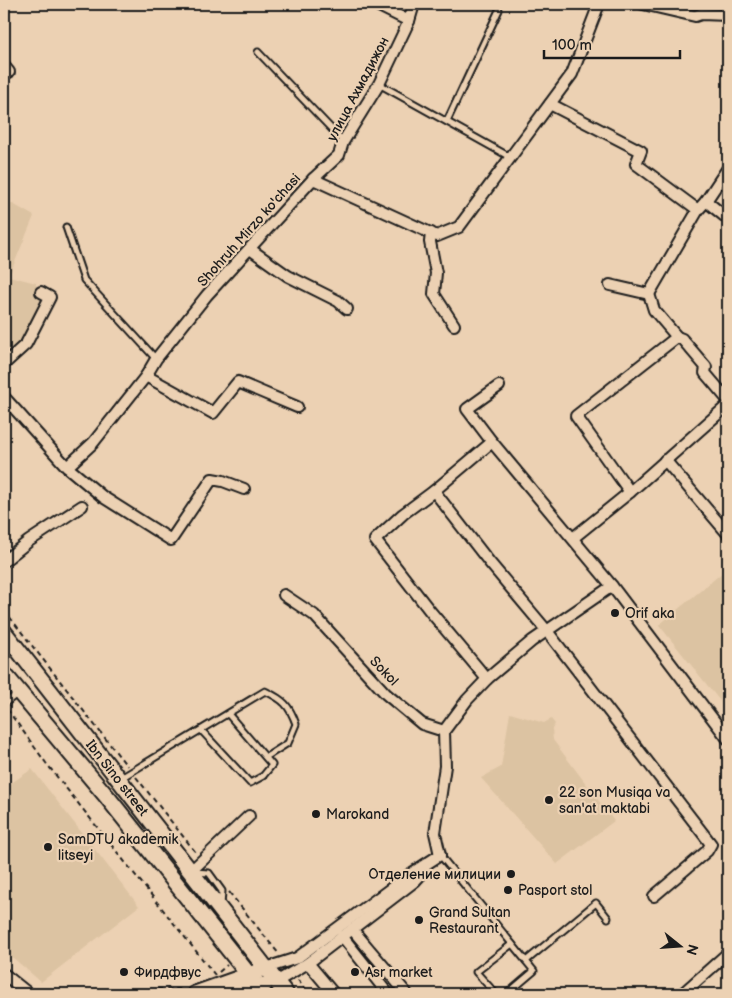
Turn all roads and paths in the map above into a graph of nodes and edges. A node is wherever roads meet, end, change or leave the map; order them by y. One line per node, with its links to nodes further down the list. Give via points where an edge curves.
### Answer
1 (375, 4): 7 (street)
2 (414, 4): 7 (street, улица Ахмадижон)
3 (599, 4): 10 (street, via 572,74)
4 (643, 4): 6 (street, via 695,16)
5 (499, 10): 11 (lane)
6 (728, 15)
7 (409, 21): 9 (street, улица Ахмадижон)
8 (258, 52): 12 (lane)
9 (379, 84): 11 (lane); 12 (street, улица Ахмадижон)
10 (550, 104): 13 (street); 17 (street, via 641,151 636,164)
11 (447, 121): 13 (lane)
12 (343, 142): 15 (street, улица Ахмадижон, via 339,155)
13 (510, 157): 20 (street, via 459,226 437,236)
14 (728, 168): 16 (street)
15 (313, 179): 20 (street, Shohruh Mirzo ko'chasi); 21 (street, Shohruh Mirzo ko'chasi)
16 (706, 201): 17 (street); 18 (street)
17 (698, 210): 24 (street)
18 (728, 219)
19 (66, 227): 28 (lane, via 84,280)
20 (431, 234): 26 (street, via 436,273 434,294)
21 (250, 249): 25 (street, via 288,276 338,301); 28 (street, Shohruh Mirzo ko'chasi)
22 (610, 285): 24 (street)
23 (41, 292): 29 (street, via 50,297 26,344)
24 (649, 294): 27 (street, via 654,310)
25 (347, 309)
26 (454, 325)
27 (677, 336): 33 (street, via 706,367 705,373); 41 (street, via 576,416)
28 (156, 359): 30 (street, Shohruh Mirzo ko'chasi)
29 (4, 364)
30 (146, 376): 35 (street, via 213,413 238,382); 38 (street, Shohruh Mirzo ko'chasi, via 93,443)
31 (499, 386): 36 (street, via 467,409)
32 (4, 397): 38 (street)
33 (728, 400)
34 (728, 406): 37 (street)
35 (297, 407)
36 (492, 442): 40 (street); 44 (street)
37 (665, 460): 41 (street); 43 (street)
38 (67, 467): 39 (street, via 103,497 171,540 212,479)
39 (244, 489)
40 (434, 491): 49 (street); 52 (street, via 375,540)
41 (630, 492): 44 (street)
42 (82, 506): 45 (street)
43 (728, 534)
44 (573, 538): 46 (street)
45 (4, 561)
46 (612, 586): 49 (street); 58 (street)
47 (284, 595): 57 (street, Sokol, via 314,615 386,694 422,724)
48 (4, 610): 60 (path)
49 (546, 631): 52 (street); 67 (street, via 711,844)
50 (4, 632): 61 (main road, Ibn Sino street)
51 (4, 674): 53 (main road, Ibn Sino street)
52 (487, 679): 57 (street)
53 (19, 692): 54 (lane); 81 (main road, Ibn Sino street, via 108,798)
54 (4, 705): 80 (path)
55 (228, 714): 56 (lane); 59 (lane); 59 (lane, via 265,691 282,699 296,724 288,743)
56 (201, 730): 59 (lane, via 250,783 263,776 272,765); 60 (lane)
57 (444, 731): 63 (street, via 445,766 435,833)
58 (728, 739)
59 (266, 757)
60 (132, 771): 61 (lane); 64 (path)
61 (118, 780): 65 (main road, Ibn Sino street)
62 (249, 816): 64 (street)
63 (440, 855): 69 (street, via 415,881); 71 (lane); 74 (street, via 297,958)
64 (202, 860): 65 (street)
65 (190, 872): 76 (main road, Ibn Sino street)
66 (225, 888): 74 (path)
67 (654, 896)
68 (608, 918): 73 (lane, via 596,903)
69 (352, 929): 70 (street); 89 (street)
70 (342, 936): 75 (street); 88 (street)
71 (512, 944): 73 (lane); 90 (lane, via 476,972)
72 (728, 953): 92 (street)
73 (526, 961): 91 (lane, via 534,971)
74 (286, 962): 76 (street)
75 (308, 963): 77 (street); 87 (street)
76 (266, 968): 79 (main road, Ibn Sino street); 81 (main road)
77 (292, 972): 79 (street); 86 (path)
78 (4, 974): 83 (street)
79 (276, 982): 81 (main road); 85 (main road, Ibn Sino street)
80 (220, 984): 81 (main road); 82 (main road)
81 (255, 986)
82 (192, 991): 84 (path, via 157,989)
83 (29, 994)
84 (140, 994)
85 (286, 994)
86 (309, 994)
87 (334, 994)
88 (388, 994)
89 (408, 994)
90 (496, 994)
91 (507, 994)
92 (682, 994)

